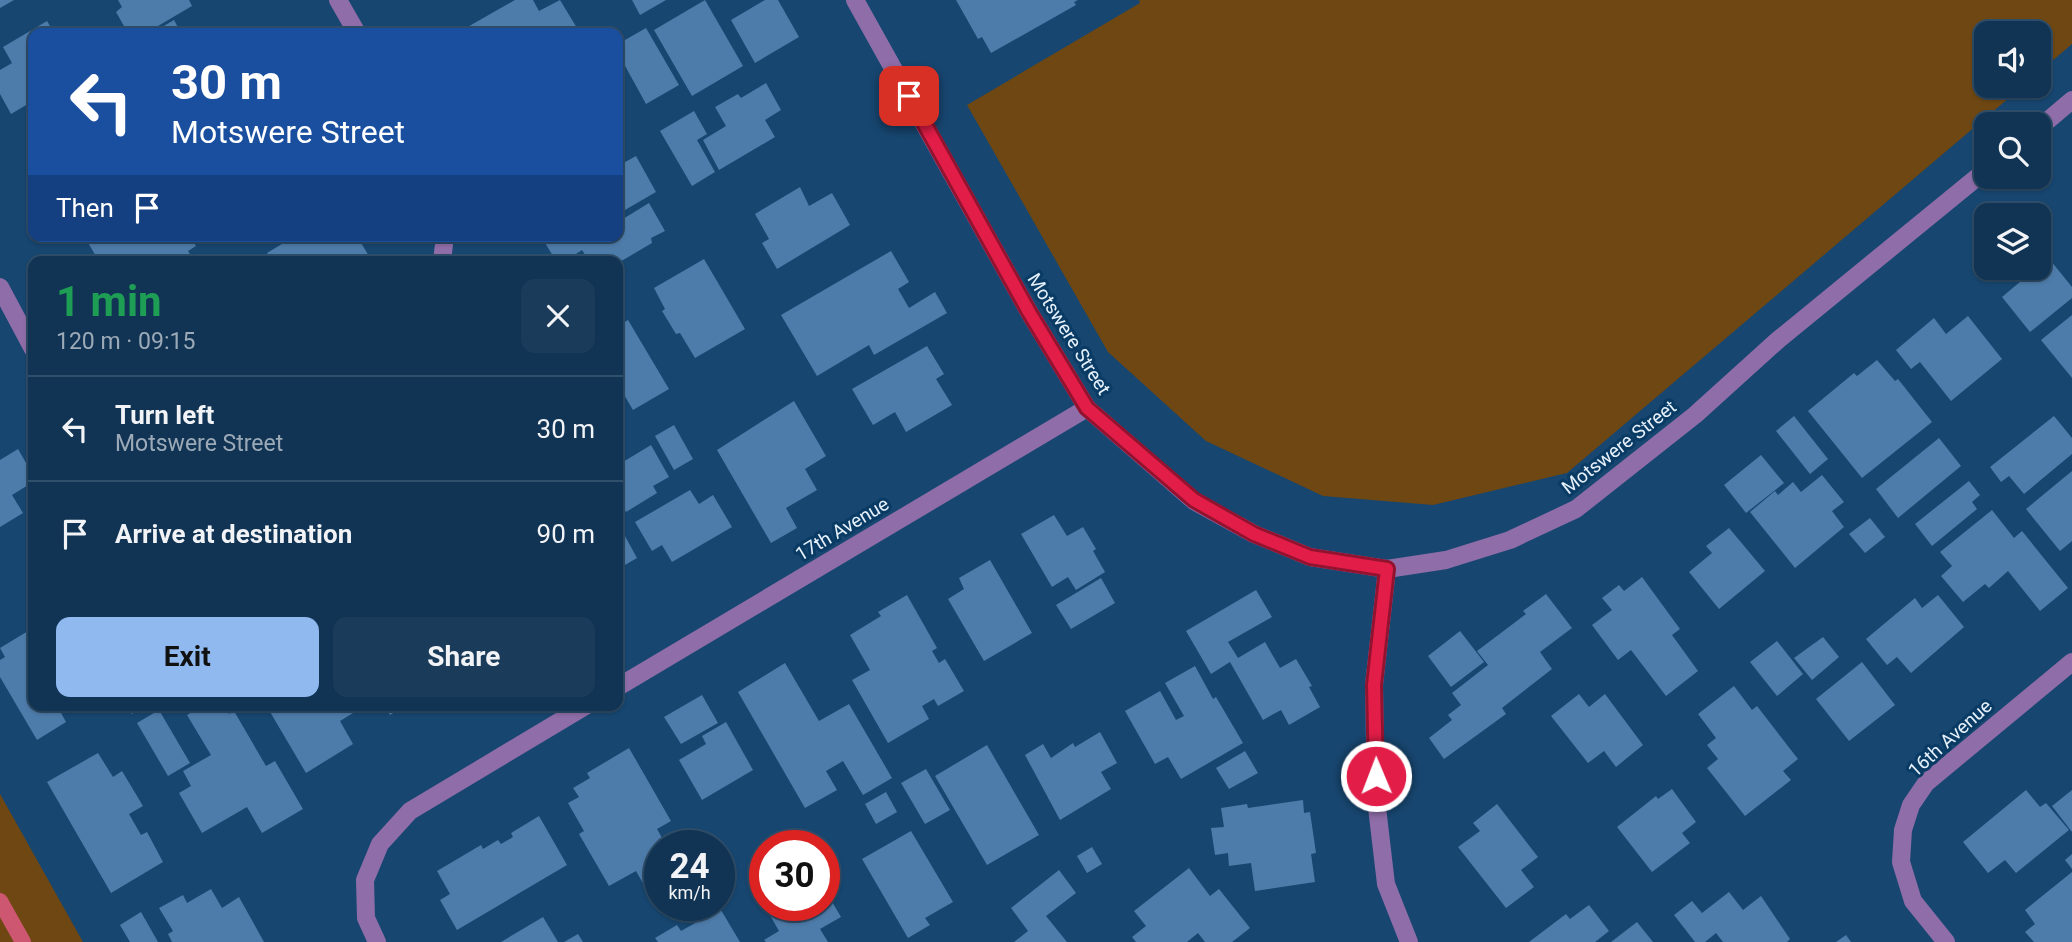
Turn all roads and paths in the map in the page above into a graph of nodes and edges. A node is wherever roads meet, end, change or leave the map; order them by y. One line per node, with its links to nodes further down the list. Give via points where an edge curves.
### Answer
1 (338, 0): 3 (street)
2 (855, 0): 9 (street, Motswere Street)
3 (353, 28)
4 (2072, 100): 5 (street)
5 (2051, 118)
6 (1974, 180): 10 (street, Motswere Street, via 1576,509 1510,540 1446,560)
7 (0, 287): 8 (street)
8 (28, 340)
9 (1087, 408): 10 (street, Motswere Street, via 1194,500 1254,534 1310,557); 12 (street, 17th Avenue)
10 (1387, 569): 15 (street, via 1374,685 1376,799 1386,884)
11 (2072, 662): 16 (street, 16th Avenue, via 1926,783 1911,805 1903,830 1901,862 1913,901)
12 (623, 684)
13 (577, 711): 14 (street, via 410,811 380,844 365,880 366,918)
14 (377, 942)
15 (1409, 942)
16 (1946, 942)

